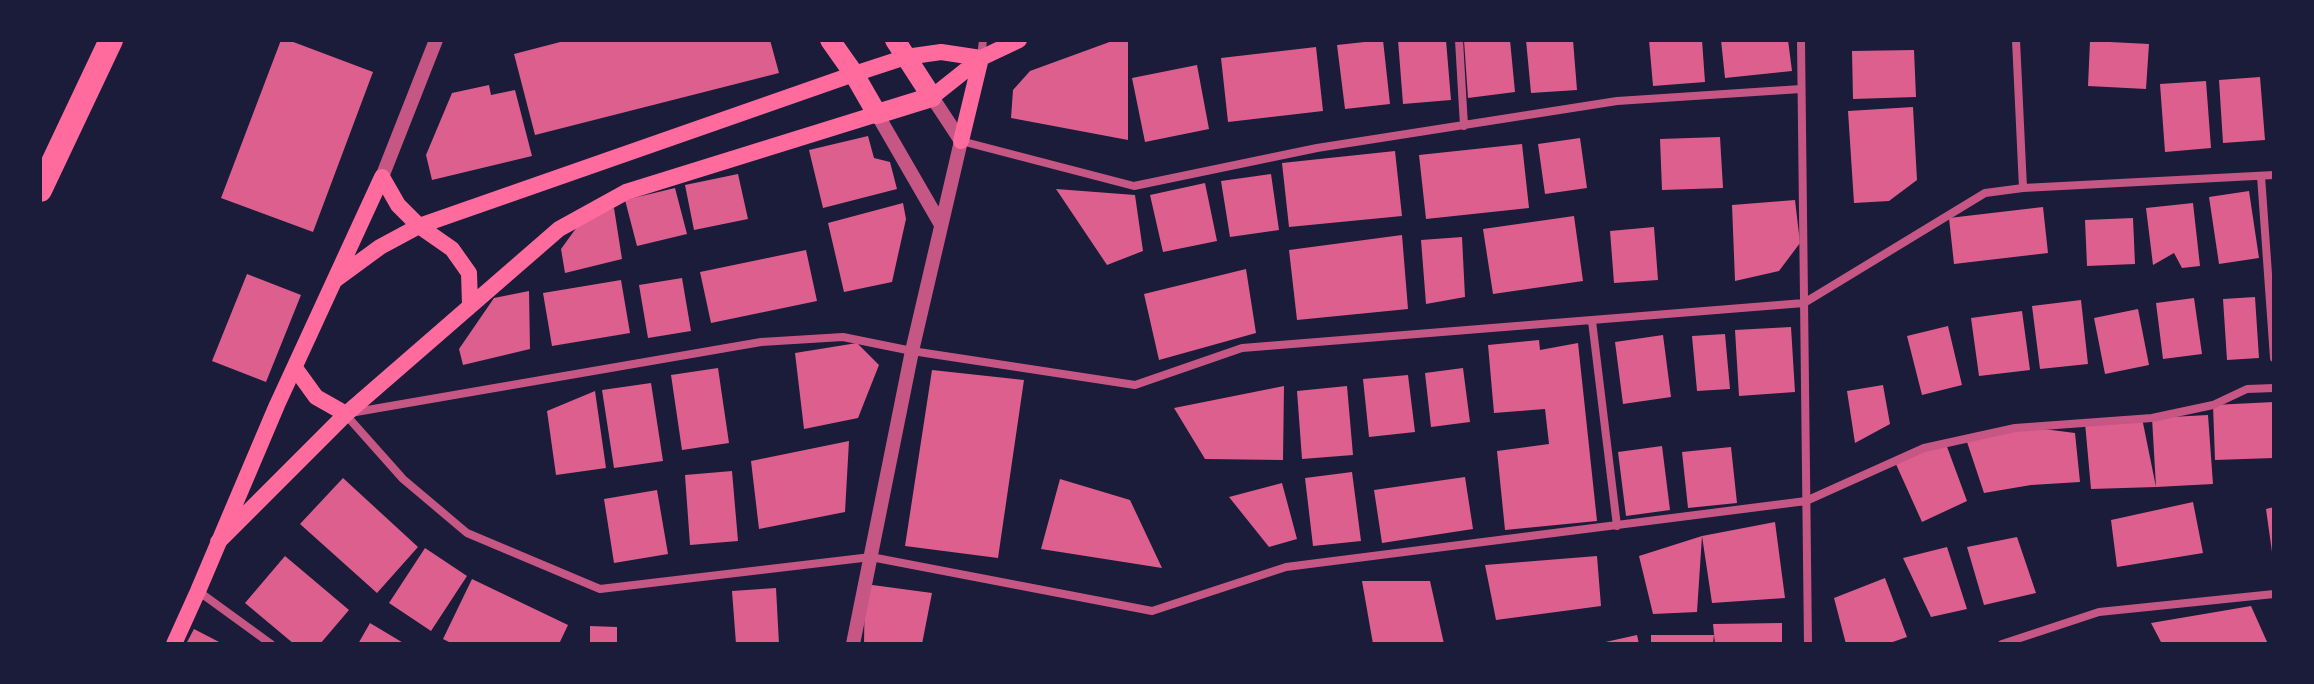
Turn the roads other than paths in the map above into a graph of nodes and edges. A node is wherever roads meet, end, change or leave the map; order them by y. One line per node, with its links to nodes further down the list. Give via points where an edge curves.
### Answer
1 (111, 40): 21 (highway)
2 (436, 40): 19 (street)
3 (830, 40): 11 (main road)
4 (983, 40): 10 (street)
5 (1019, 40): 10 (main road)
6 (1459, 40): 15 (street)
7 (1801, 40): 12 (street)
8 (2016, 40): 20 (street)
9 (900, 48): 10 (main road); 11 (main road); 13 (main road)
10 (981, 58): 13 (main road); 16 (main road)
11 (854, 74): 14 (main road); 23 (main road)
12 (1801, 89): 15 (street, via 1617,101); 25 (street)
13 (932, 97): 14 (main road); 16 (street)
14 (877, 114): 22 (street); 26 (main road, via 626,192 559,229)
15 (1464, 126): 16 (street, via 1317,148 1134,186)
16 (961, 141): 22 (street)
17 (2274, 175): 18 (street)
18 (2261, 176): 20 (street); 29 (street)
19 (382, 177): 23 (main road, via 398,205); 24 (main road)
20 (2023, 188): 25 (street, via 1985,193)
21 (40, 190)
22 (940, 223): 28 (street)
23 (419, 226): 24 (main road); 26 (main road, via 452,249 469,273)
24 (335, 280): 30 (main road)
25 (1804, 303): 27 (street); 33 (street)
26 (470, 305): 32 (main road)
27 (1592, 321): 28 (street, via 1242,348 1135,385); 34 (street)
28 (912, 351): 32 (street, via 843,337 761,342); 36 (street)
29 (2274, 358)
30 (295, 368): 32 (main road, via 316,397); 35 (main road)
31 (2274, 388): 33 (street, via 2247,389 2213,405 2152,418 2015,428 1924,448)
32 (346, 414): 35 (main road); 36 (street, via 403,479 467,533 600,589)
33 (1806, 501): 34 (street); 42 (street)
34 (1617, 526): 36 (street, via 1286,567 1152,611)
35 (218, 542): 37 (main road)
36 (871, 557): 41 (street)
37 (198, 591): 39 (main road); 40 (street)
38 (2274, 594): 43 (street, via 2099,612)
39 (174, 644)
40 (271, 644)
41 (853, 644)
42 (1808, 644)
43 (2002, 644)

